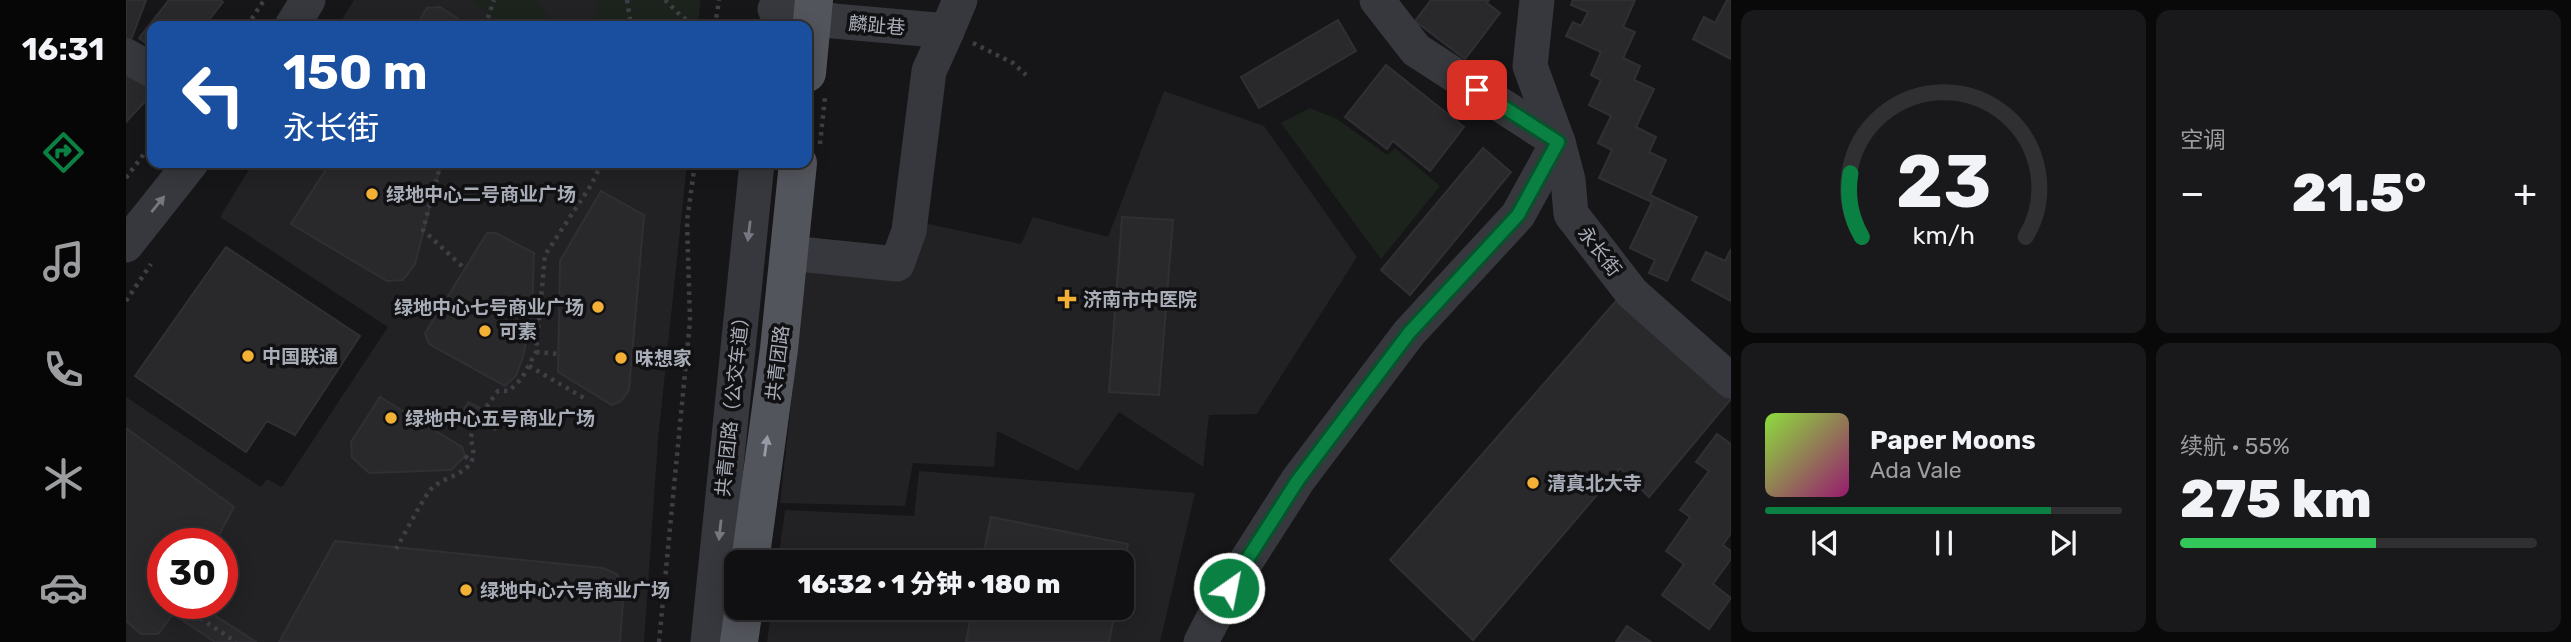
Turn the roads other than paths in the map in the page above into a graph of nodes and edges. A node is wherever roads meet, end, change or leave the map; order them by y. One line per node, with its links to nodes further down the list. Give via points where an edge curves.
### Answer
1 (282, 0): 8 (street)
2 (308, 0): 9 (street)
3 (1377, 0): 12 (street, via 1416,50)
4 (1537, 0): 12 (street, 永长街, via 1530,66)
5 (813, 8): 6 (street, 麟趾巷); 7 (street, 麟趾巷, via 834,21)
6 (774, 12)
7 (953, 15): 19 (street, via 929,71 909,231 897,264)
8 (269, 21)
9 (295, 21)
10 (126, 56): 11 (street)
11 (147, 67)
12 (1558, 142): 20 (street, 永长街, via 1571,214 1632,293); 25 (street, via 1518,215 1409,333 1298,480 1229,588)
13 (156, 168): 17 (street)
14 (187, 168): 18 (street, one-way to 14)
15 (756, 168): 23 (street, 共青团路（公交车道）, one-way to 23)
16 (798, 168): 19 (main road, 共青团路)
17 (126, 206)
18 (126, 245)
19 (789, 253): 21 (main road, 共青团路, one-way to 19)
20 (1731, 381)
21 (752, 550)
22 (743, 620): 24 (main road)
23 (708, 642)
24 (740, 642)
25 (1201, 642)

